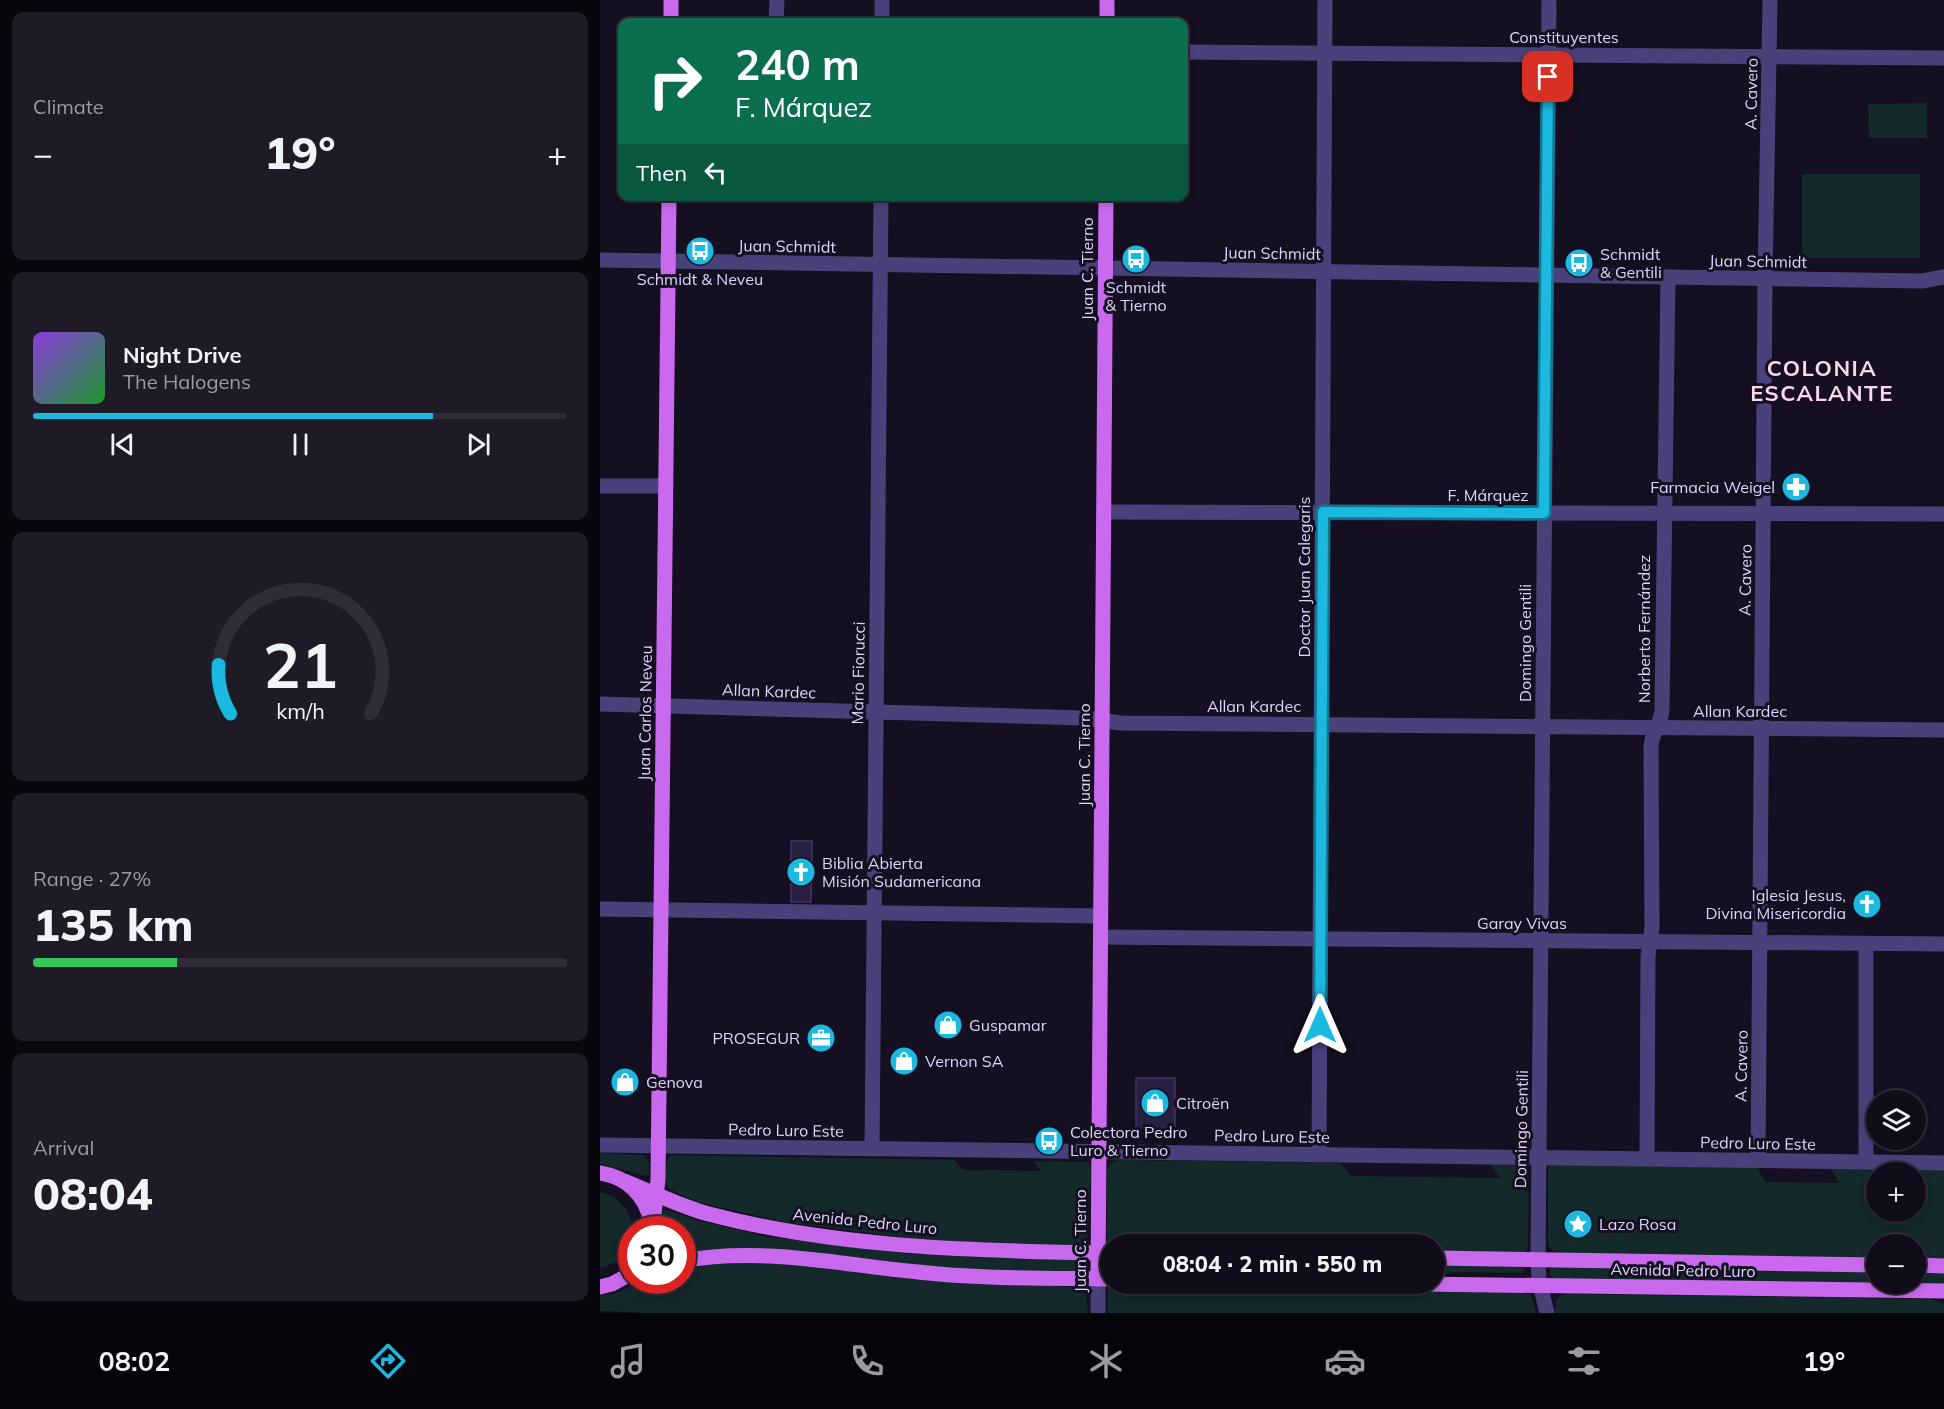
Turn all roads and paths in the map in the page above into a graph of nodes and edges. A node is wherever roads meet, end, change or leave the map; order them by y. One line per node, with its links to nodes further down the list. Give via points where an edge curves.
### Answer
1 (671, 0): 8 (main road)
2 (777, 0): 9 (street)
3 (882, 0): 10 (street)
4 (1107, 0): 11 (main road)
5 (1325, 0): 13 (street, Doctor Juan Calegaris)
6 (1549, 0): 14 (street, Domingo Gentili)
7 (1770, 0): 15 (street, A. Cavero)
8 (671, 18)
9 (776, 18)
10 (882, 18)
11 (1107, 18)
12 (1188, 52): 13 (street, Constituyentes)
13 (1325, 53): 14 (street, Constituyentes); 24 (street, Doctor Juan Calegaris)
14 (1548, 55): 15 (street, Constituyentes); 25 (street, Domingo Gentili)
15 (1769, 56): 16 (street, Constituyentes); 28 (street, A. Cavero)
16 (1944, 57)
17 (669, 201): 21 (main road, Juan Carlos Neveu)
18 (881, 201): 22 (street, Mario Fiorucci)
19 (1106, 201): 23 (main road, Juan C. Tierno)
20 (600, 260): 21 (street, Juan Schmidt)
21 (668, 262): 22 (street, Juan Schmidt); 30 (main road, Juan Carlos Neveu)
22 (880, 265): 23 (street, Juan Schmidt); 39 (street, Mario Fiorucci)
23 (1105, 269): 24 (street, Juan Schmidt); 31 (main road, Juan C. Tierno)
24 (1324, 272): 25 (street, Juan Schmidt); 32 (street, Doctor Juan Calegaris)
25 (1546, 275): 26 (street, Juan Schmidt); 33 (street, Domingo Gentili)
26 (1668, 277): 28 (street, Juan Schmidt); 34 (street, Norberto Fernández)
27 (1944, 278): 28 (street, Juan Schmidt)
28 (1766, 279): 35 (street, A. Cavero)
29 (600, 486): 30 (street)
30 (666, 486): 38 (main road, Juan Carlos Neveu)
31 (1104, 512): 32 (street, F. Márquez); 40 (main road, Juan C. Tierno)
32 (1323, 512): 33 (street, F. Márquez); 41 (street, Doctor Juan Calegaris)
33 (1544, 513): 34 (street, F. Márquez); 42 (street, Domingo Gentili)
34 (1665, 513): 35 (street, F. Márquez); 43 (street, Norberto Fernández, via 1662,710)
35 (1764, 513): 36 (street, F. Márquez); 44 (street, A. Cavero)
36 (1944, 514)
37 (600, 704): 38 (street, Allan Kardec)
38 (663, 706): 39 (street, Allan Kardec); 47 (main road, Juan Carlos Neveu)
39 (876, 712): 40 (street, Allan Kardec); 48 (street, Mario Fiorucci)
40 (1102, 721): 41 (street, Allan Kardec); 49 (main road, Juan C. Tierno)
41 (1322, 725): 42 (street, Allan Kardec); 51 (street, Doctor Juan Calegaris)
42 (1542, 727): 43 (street, Allan Kardec); 52 (street, Domingo Gentili)
43 (1656, 728): 44 (street, Allan Kardec); 53 (street, Norberto Fernández, via 1652,741)
44 (1762, 729): 45 (street, Allan Kardec); 54 (street, A. Cavero)
45 (1944, 730)
46 (600, 909): 47 (street)
47 (661, 909): 48 (street); 58 (main road, Juan Carlos Neveu)
48 (874, 913): 49 (street); 59 (street, Mario Fiorucci)
49 (1101, 916): 50 (main road, Juan C. Tierno)
50 (1101, 937): 51 (street, Garay Vivas); 60 (main road, Juan C. Tierno)
51 (1320, 939): 52 (street, Garay Vivas); 61 (street, Doctor Juan Calegaris)
52 (1541, 941): 53 (street, Garay Vivas); 62 (street, Domingo Gentili)
53 (1650, 942): 54 (street, Garay Vivas); 63 (street, Norberto Fernández)
54 (1760, 943): 55 (street, Garay Vivas); 64 (street, A. Cavero)
55 (1866, 944): 56 (street, Garay Vivas); 65 (street)
56 (1944, 945)
57 (600, 1145): 58 (street, Pedro Luro Este)
58 (658, 1146): 59 (street, Pedro Luro Este); 70 (main road, Juan Carlos Neveu)
59 (872, 1149): 60 (street, Pedro Luro Este)
60 (1099, 1152): 61 (street, Pedro Luro Este); 73 (main road, Juan C. Tierno)
61 (1319, 1155): 62 (street, Pedro Luro Este)
62 (1539, 1156): 63 (street, Pedro Luro Este); 77 (street, Domingo Gentili)
63 (1647, 1159): 64 (street, Pedro Luro Este)
64 (1758, 1161): 65 (street, Pedro Luro Este)
65 (1866, 1162)
66 (1926, 1163): 67 (street, Pedro Luro Este)
67 (1944, 1163)
68 (600, 1173): 69 (main road, Avenida Pedro Luro)
69 (624, 1181): 70 (main road, Avenida Pedro Luro); 71 (main road, via 644,1202)
70 (657, 1195): 72 (main road, Juan Carlos Neveu); 74 (main road, Avenida Pedro Luro, via 705,1213 793,1232 910,1246)
71 (650, 1216)
72 (654, 1216)
73 (1103, 1234)
74 (1100, 1253)
75 (1445, 1258): 77 (main road, Avenida Pedro Luro)
76 (696, 1260): 81 (main road, via 760,1254 922,1273)
77 (1538, 1260): 78 (main road, Avenida Pedro Luro); 85 (street, Domingo Gentili)
78 (1866, 1265)
79 (1926, 1265): 80 (main road)
80 (1944, 1266)
81 (1100, 1279)
82 (618, 1281): 84 (main road)
83 (1445, 1285): 85 (main road, Avenida Pedro Luro)
84 (600, 1287)
85 (1541, 1287): 86 (main road, Avenida Pedro Luro); 89 (street, Domingo Gentili)
86 (1944, 1291)
87 (1101, 1294): 88 (street, Juan C. Tierno)
88 (1098, 1313)
89 (1547, 1313)

